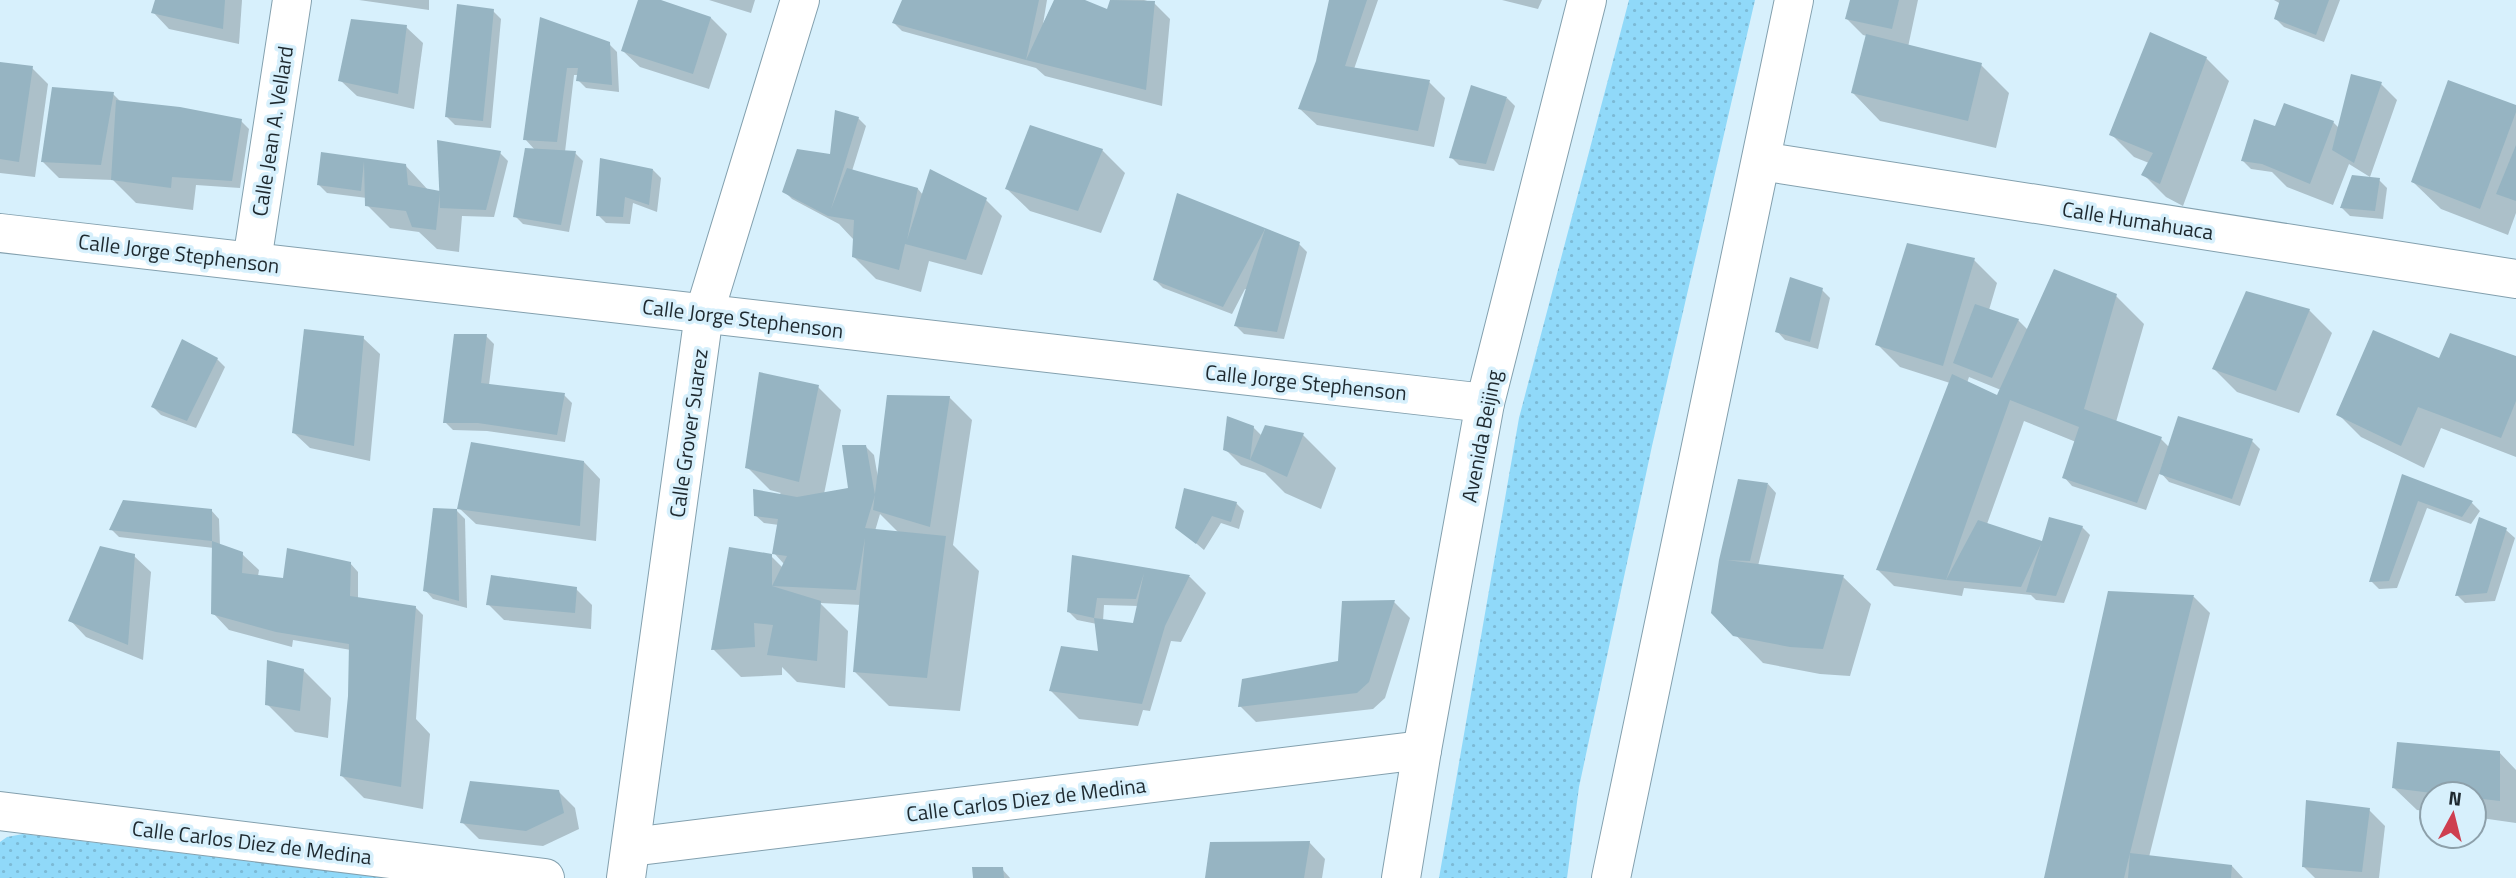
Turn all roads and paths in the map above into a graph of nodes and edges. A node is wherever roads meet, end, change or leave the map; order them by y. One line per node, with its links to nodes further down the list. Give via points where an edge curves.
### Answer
1 (292, 0): 7 (street, Calle Jean A. Vellard)
2 (800, 0): 9 (street, Calle Grover Suarez)
3 (1587, 0): 10 (street, Avenida Beijing)
4 (1794, 0): 5 (street)
5 (1761, 161): 8 (street, Calle Humahuaca); 16 (street)
6 (0, 233): 7 (street, Calle Jorge Stephenson)
7 (252, 261): 9 (street, Calle Jorge Stephenson)
8 (2516, 279)
9 (705, 314): 10 (street, Calle Jorge Stephenson); 13 (street, Calle Grover Suarez)
10 (1485, 403): 11 (street, Avenida Beijing)
11 (1422, 750): 13 (street, Calle Carlos Diez de Medina); 15 (street, Avenida Beijing)
12 (0, 811): 14 (street, Calle Carlos Diez de Medina)
13 (628, 862)
14 (545, 878)
15 (1401, 878)
16 (1611, 878)

